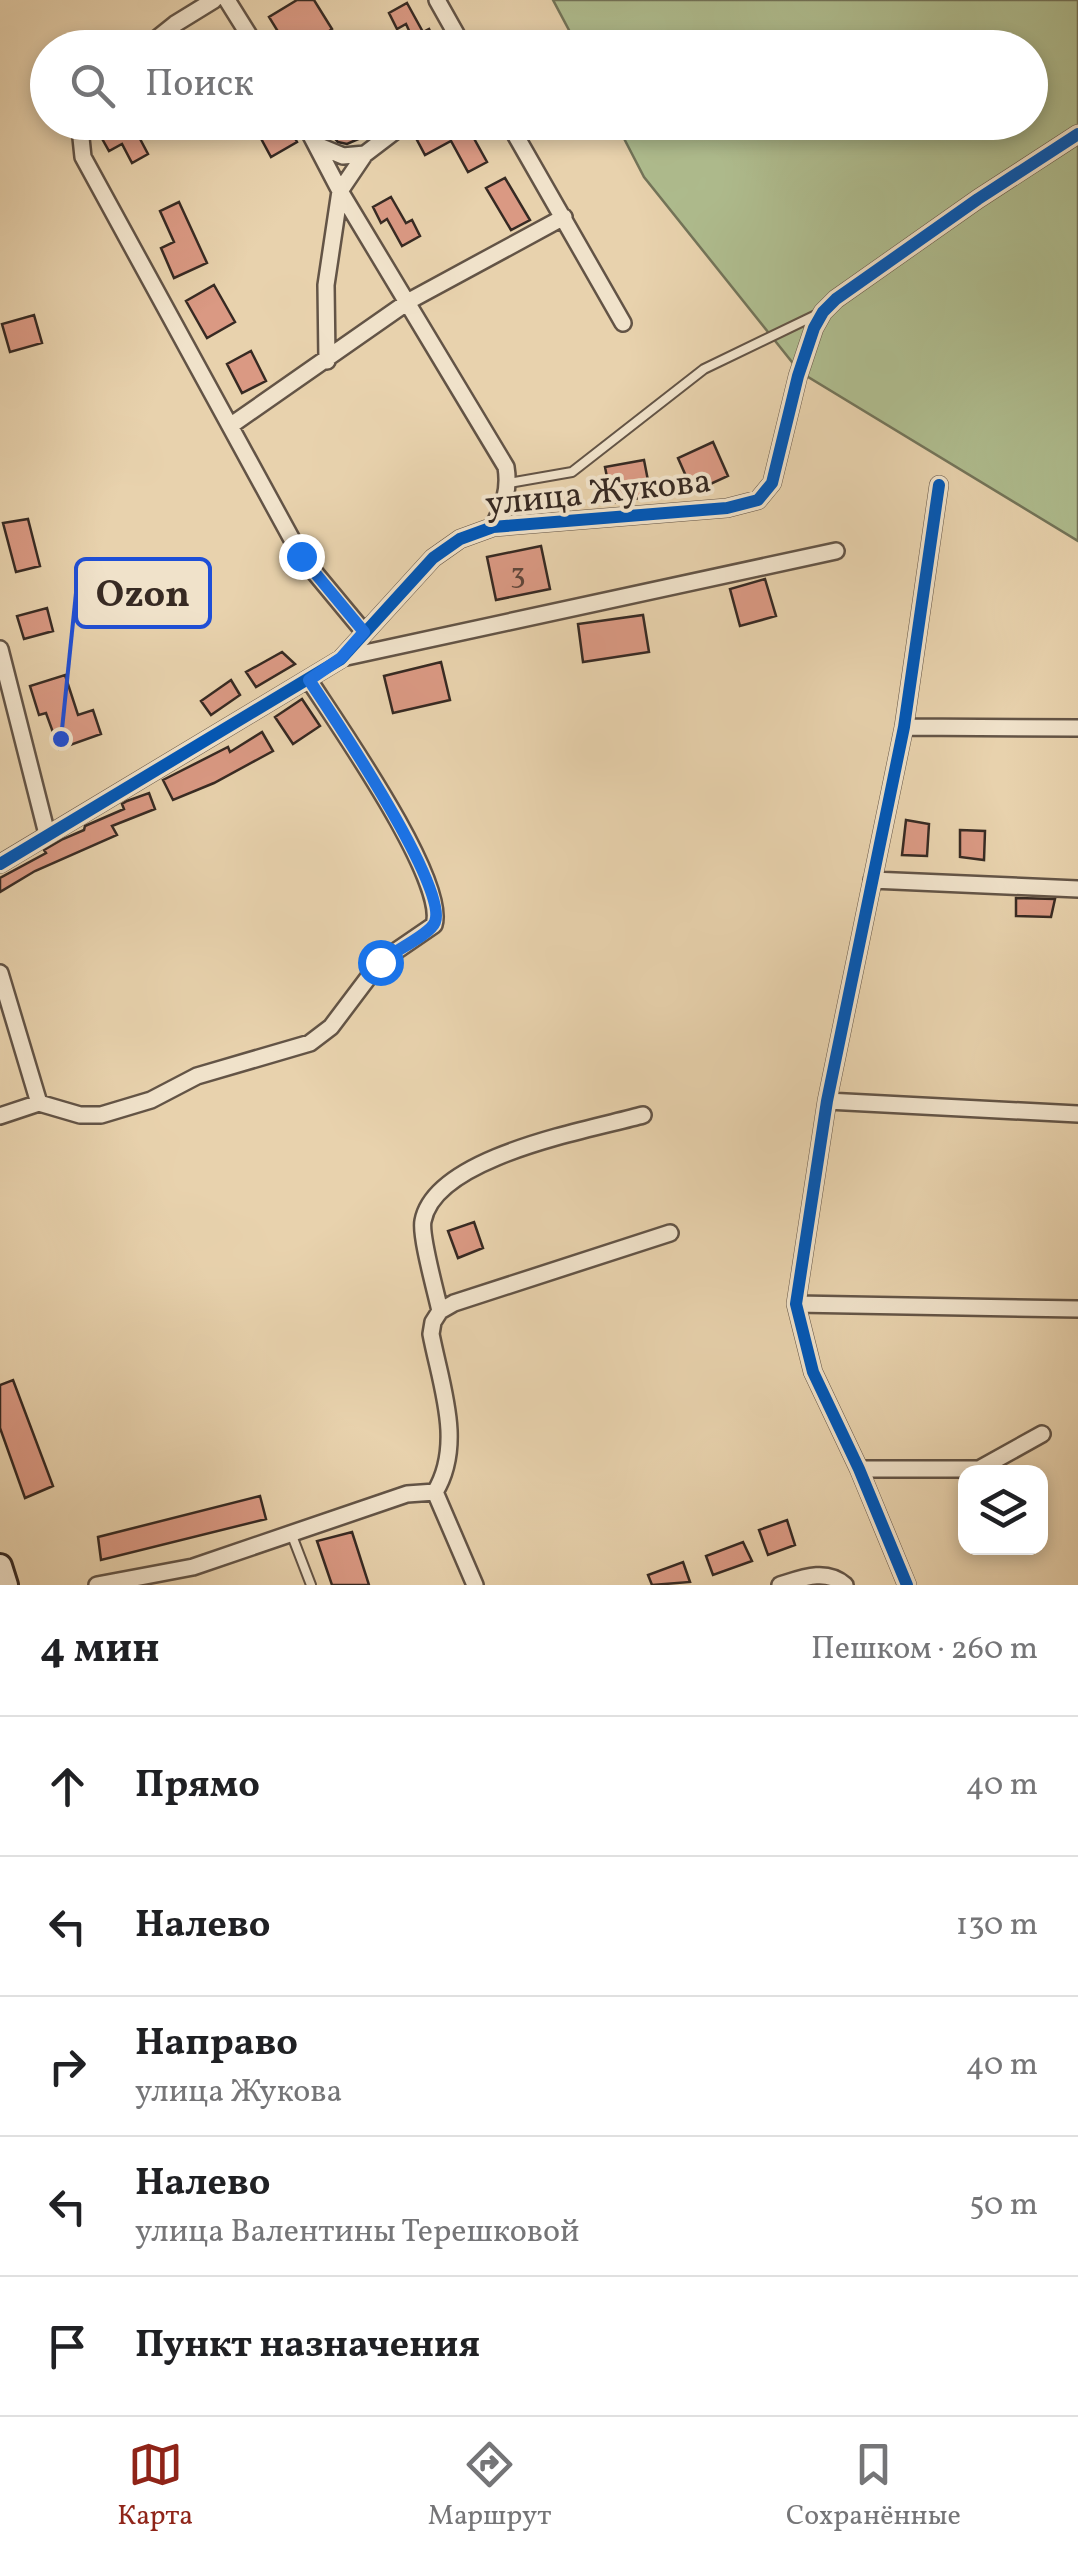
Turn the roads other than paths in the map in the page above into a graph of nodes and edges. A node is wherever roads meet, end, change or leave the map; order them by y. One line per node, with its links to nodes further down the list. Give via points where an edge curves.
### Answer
1 (214, 0): 4 (street)
2 (228, 0): 5 (street)
3 (438, 0): 6 (street)
4 (168, 30)
5 (246, 30)
6 (454, 30)
7 (1078, 134): 17 (street)
8 (81, 140): 20 (street, via 83,157)
9 (315, 140): 12 (street)
10 (384, 140): 13 (street)
11 (519, 140): 15 (street)
12 (319, 146): 13 (street, via 343,156); 14 (street)
13 (366, 154): 14 (street)
14 (340, 190): 16 (street); 19 (street, via 326,285)
15 (564, 217): 16 (street); 18 (street)
16 (409, 301): 19 (street); 21 (street, via 506,468)
17 (823, 312): 21 (lane, via 704,369 572,472); 23 (street, улица Жукова, via 798,376 772,483 758,500)
18 (623, 323)
19 (327, 361): 20 (street)
20 (230, 426): 25 (street, via 301,556)
21 (509, 484): 23 (street)
22 (939, 485): 29 (street)
23 (493, 527): 25 (street, улица Жукова, via 433,558)
24 (836, 551): 27 (street, улица Жукова)
25 (364, 632): 27 (street, улица Жукова)
26 (0, 649): 31 (street)
27 (341, 658): 28 (street, улица Жукова)
28 (309, 680): 31 (street, улица Жукова); 37 (street, via 424,874 434,925 380,962 331,1028 310,1042 197,1076 101,1116)
29 (904, 727): 30 (street); 33 (street)
30 (1078, 728)
31 (46, 834): 32 (street, улица Жукова)
32 (0, 864)
33 (872, 880): 34 (street); 36 (street)
34 (1078, 889)
35 (0, 973): 37 (street)
36 (827, 1101): 38 (street); 42 (street)
37 (39, 1103): 39 (street)
38 (1078, 1114)
39 (0, 1116)
40 (643, 1116): 44 (street, via 506,1152 433,1198 422,1222)
41 (670, 1232): 44 (street)
42 (796, 1304): 43 (street); 46 (street, via 813,1372)
43 (1078, 1309)
44 (440, 1311): 47 (street, via 431,1334 450,1451)
45 (1042, 1434): 46 (street, via 978,1470)
46 (858, 1469): 56 (street)
47 (434, 1492): 48 (street, via 406,1494); 54 (street)
48 (291, 1533): 52 (street, via 194,1566); 53 (lane)
49 (0, 1566): 51 (street)
50 (842, 1582): 55 (street, via 807,1576)
51 (6, 1585)
52 (98, 1585)
53 (312, 1585)
54 (475, 1585)
55 (780, 1585)
56 (907, 1585)

